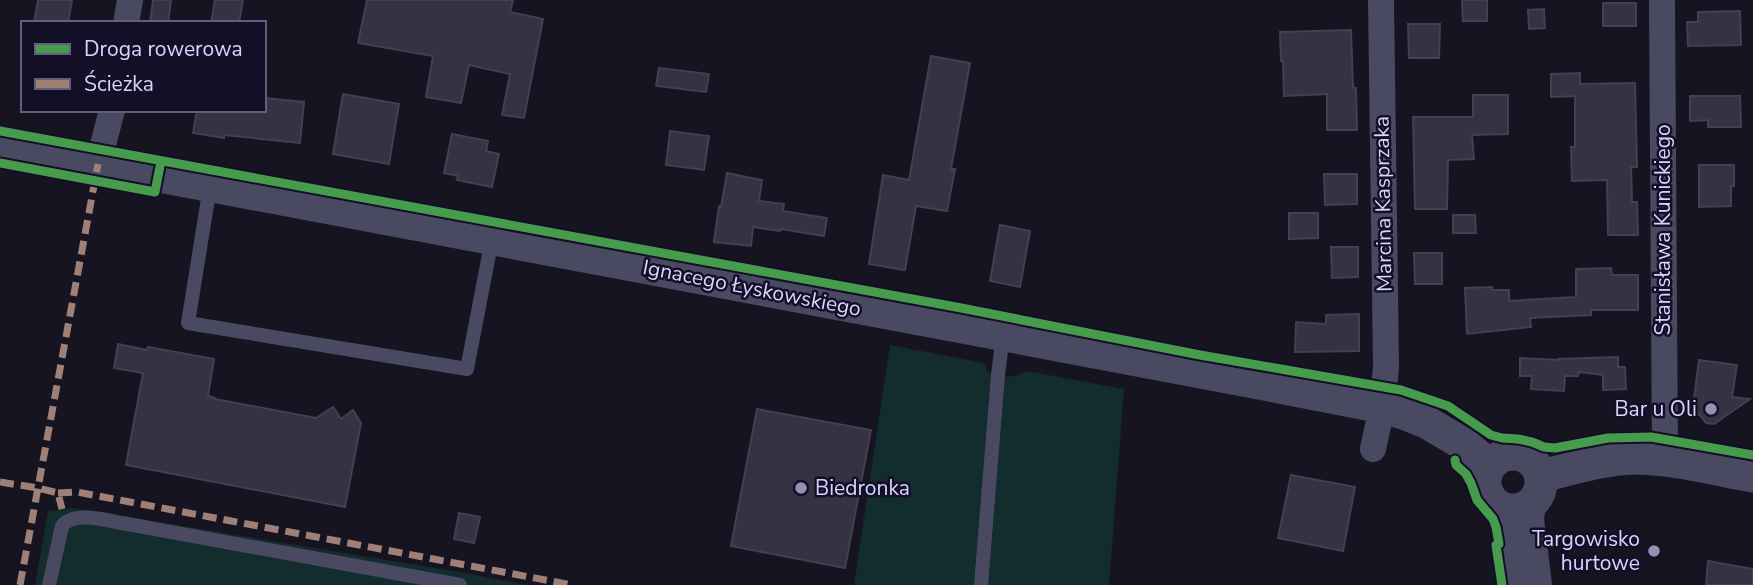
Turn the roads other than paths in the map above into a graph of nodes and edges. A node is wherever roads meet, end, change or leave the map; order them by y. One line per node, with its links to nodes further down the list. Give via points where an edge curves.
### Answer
1 (130, 0): 4 (street)
2 (1381, 0): 11 (street, Marcina Kasprzaka, via 1386,367)
3 (1662, 0): 13 (street, Stanisława Kunickiego)
4 (126, 21)
5 (111, 112): 7 (street)
6 (0, 146): 7 (street, Ignacego Łyskowskiego)
7 (98, 164): 8 (street, Ignacego Łyskowskiego)
8 (210, 185): 9 (street, Ignacego Łyskowskiego); 9 (lane, via 188,323 467,369)
9 (492, 239): 10 (street, Ignacego Łyskowskiego)
10 (1003, 335): 11 (street, Ignacego Łyskowskiego); 20 (lane)
11 (1382, 407): 12 (street, Marcina Kasprzaka); 14 (street, Ignacego Łyskowskiego, via 1428,423)
12 (1373, 449)
13 (1665, 460): 15 (street); 16 (street, via 1611,460)
14 (1490, 466): 16 (street, via 1504,454 1522,454 1538,466); 17 (street, via 1486,492)
15 (1753, 476)
16 (1537, 489): 17 (street, via 1525,508); 22 (street, via 1531,519)
17 (1498, 506): 21 (street, via 1514,550)
18 (49, 585): 19 (lane, via 64,515)
19 (460, 585)
20 (981, 585)
21 (1520, 585)
22 (1539, 585)

